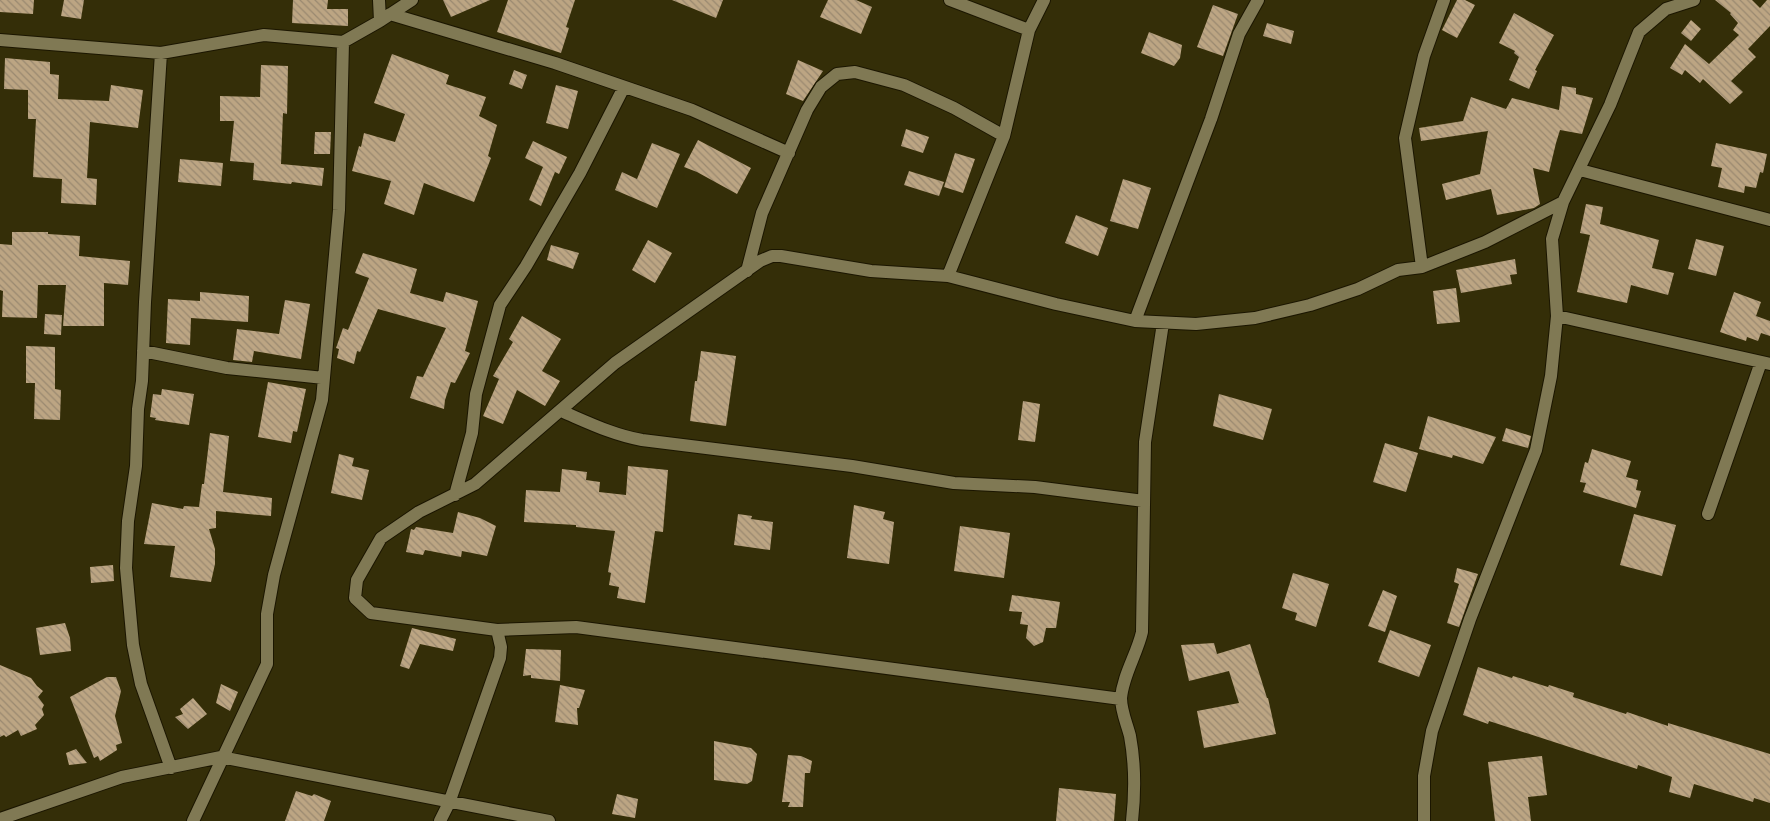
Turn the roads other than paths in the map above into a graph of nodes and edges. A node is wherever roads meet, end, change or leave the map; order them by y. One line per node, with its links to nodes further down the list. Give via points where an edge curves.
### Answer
1 (380, 0): 8 (street)
2 (412, 0): 8 (street)
3 (950, 0): 9 (street)
4 (1044, 0): 9 (street)
5 (1258, 0): 23 (street, via 1239,34 1211,120)
6 (1444, 0): 19 (street, via 1424,56 1405,138)
7 (1694, 0): 16 (street, via 1666,9 1639,32)
8 (385, 18): 11 (street); 13 (street, via 555,63)
9 (1029, 30): 14 (street)
10 (0, 40): 12 (street)
11 (343, 42): 12 (street, via 264,35); 27 (street, via 339,210)
12 (161, 53): 25 (street)
13 (624, 86): 15 (street, via 692,110); 29 (street, via 580,173 500,305 476,394 472,433)
14 (1004, 136): 15 (street, via 904,85 855,72 837,74 821,87 807,110); 21 (street)
15 (789, 153): 20 (street, via 762,213)
16 (1580, 170): 17 (street); 18 (street)
17 (1563, 202): 19 (street, via 1485,242); 22 (street, via 1552,239)
18 (1770, 220)
19 (1422, 267): 24 (street, via 1398,270 1358,289 1255,318 1196,324)
20 (747, 271): 21 (street, via 772,256 780,256 871,271); 28 (street, via 615,364)
21 (948, 276): 23 (street, via 1056,304)
22 (1557, 316): 26 (street); 42 (street, via 1551,376 1536,450 1470,619 1432,731 1424,776)
23 (1136, 320): 24 (street)
24 (1163, 323): 30 (street, via 1146,432)
25 (143, 352): 27 (street, via 228,368); 35 (street, via 126,568 133,645 141,684)
26 (1765, 363): 31 (street)
27 (324, 378): 34 (street, via 322,400 266,614 267,664)
28 (561, 411): 29 (street, via 496,468); 30 (street, via 610,432 642,440 852,466 954,484 1034,487)
29 (455, 495): 32 (street, via 419,512 381,538 357,580 355,598 371,613)
30 (1144, 501): 33 (street, via 1142,632)
31 (1708, 514)
32 (497, 630): 33 (street, via 576,627); 36 (street, via 500,658)
33 (1121, 699): 41 (street, via 1130,737)
34 (222, 757): 35 (street); 36 (street); 38 (street)
35 (171, 768): 37 (street, via 122,777)
36 (449, 803): 39 (street); 40 (street)
37 (0, 819)
38 (193, 821)
39 (440, 821)
40 (549, 821)
41 (1132, 821)
42 (1424, 821)

